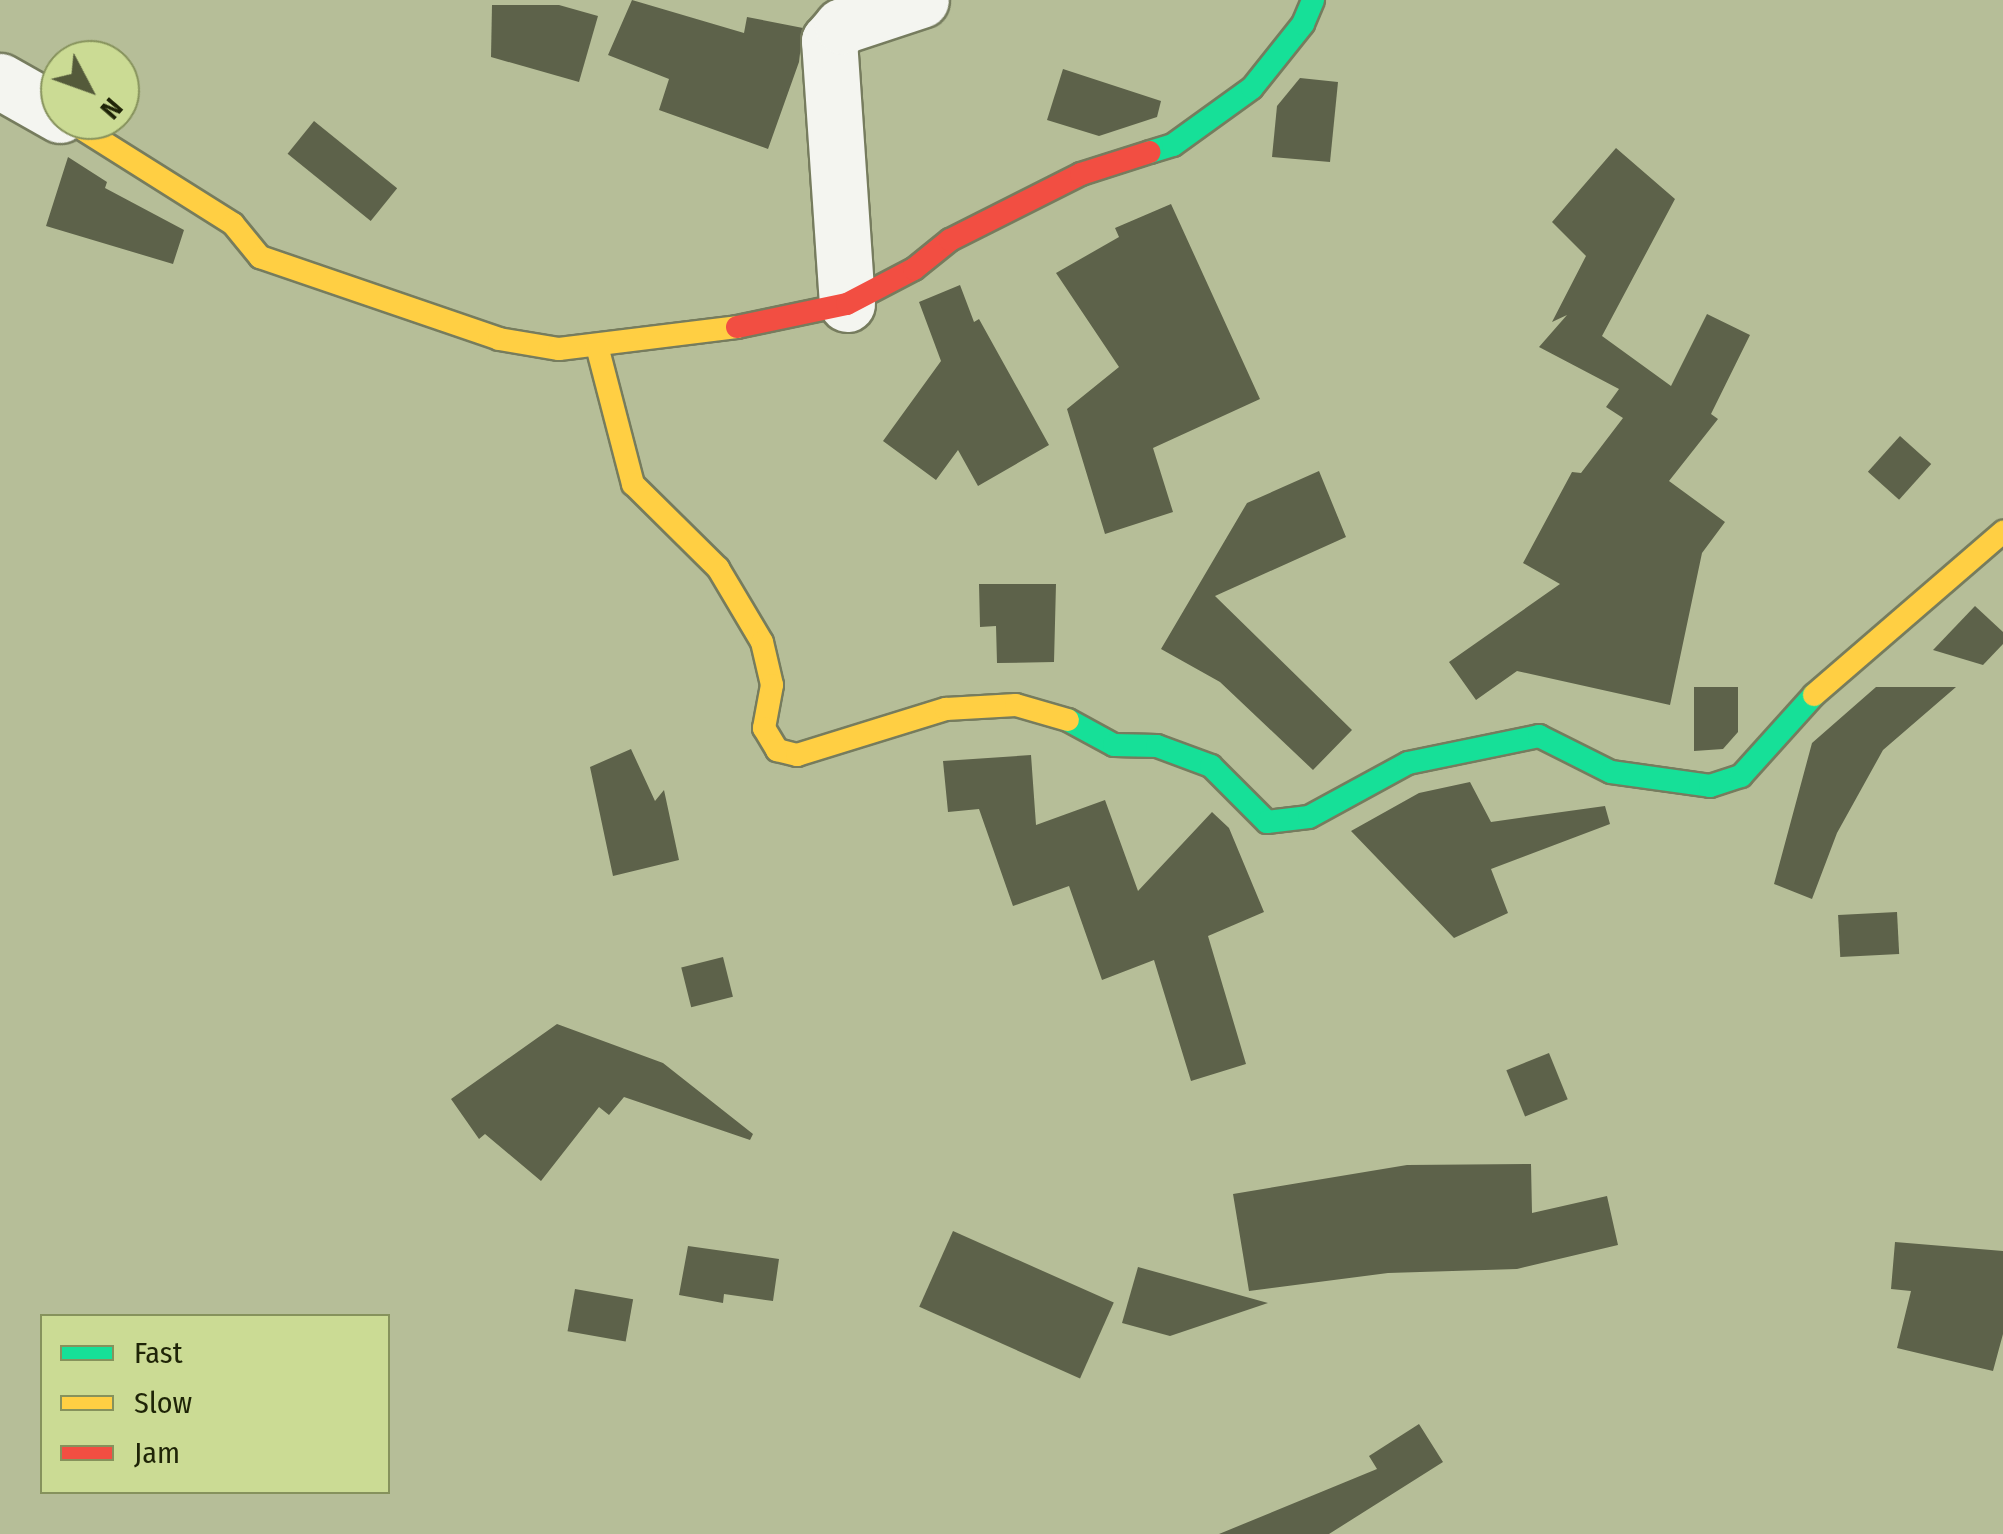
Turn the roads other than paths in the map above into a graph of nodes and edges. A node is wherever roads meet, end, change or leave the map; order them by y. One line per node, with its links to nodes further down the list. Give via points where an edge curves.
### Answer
1 (921, 0): 6 (street, via 842,26 829,42)
2 (1312, 0): 6 (street, via 1296,36 1252,88 1173,145 1064,182 950,240 914,269)
3 (0, 82): 4 (street)
4 (40, 104)
5 (100, 140): 7 (street, via 233,224 260,256 500,339 559,349)
6 (847, 304): 7 (street, via 737,330)
7 (597, 346): 8 (street, via 633,484 718,568 762,642 772,685 764,728 777,750 797,755 946,708 1016,705 1066,718 1114,746 1157,746 1211,766 1268,822 1309,817 1408,763 1539,736 1611,772 1710,786 1741,776 1803,704)
8 (2003, 532)

